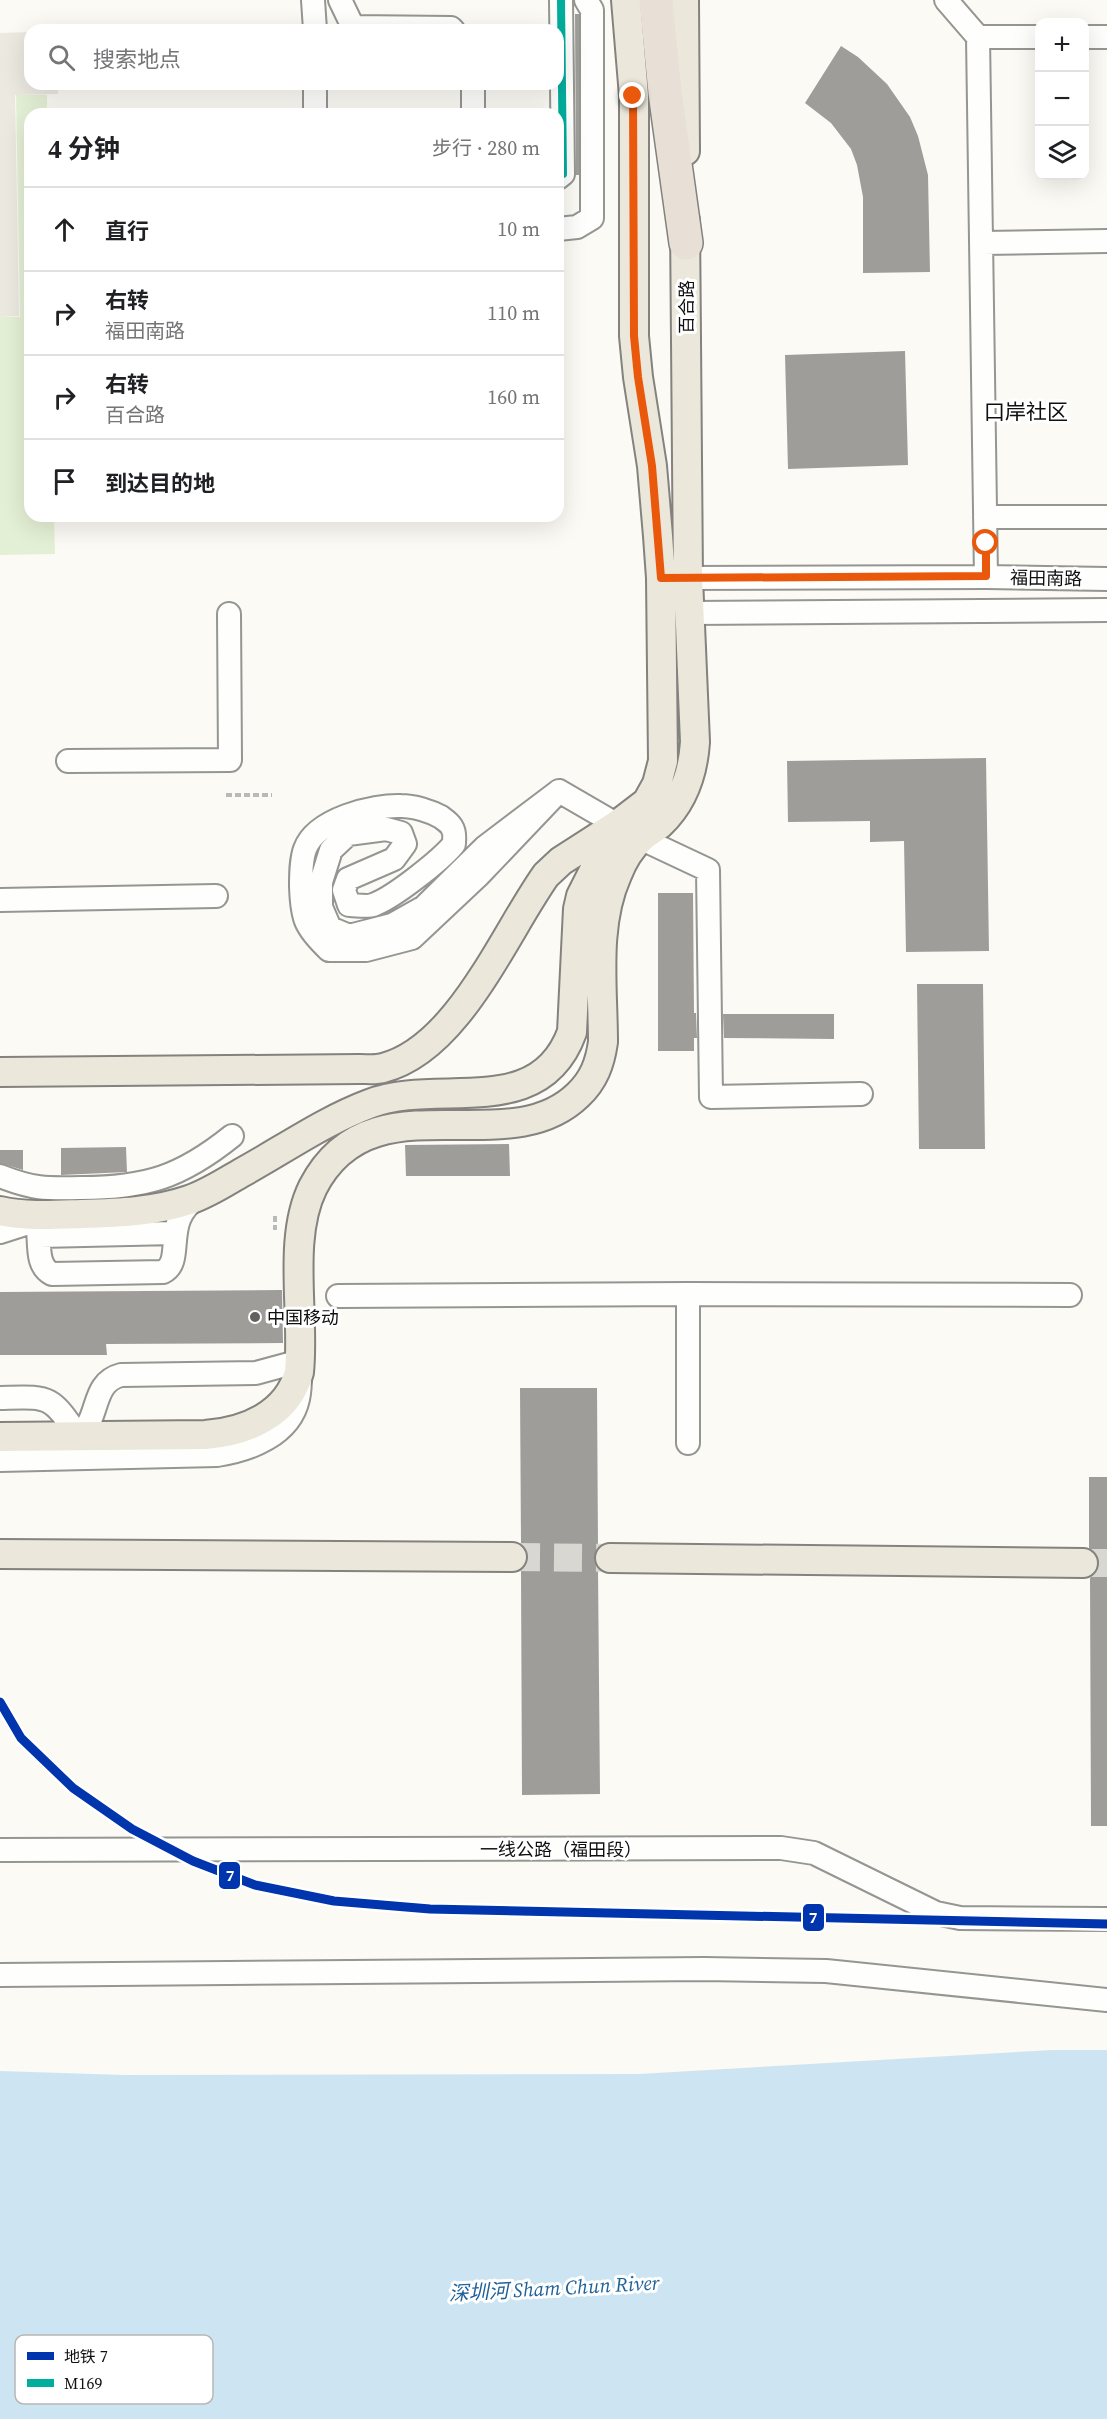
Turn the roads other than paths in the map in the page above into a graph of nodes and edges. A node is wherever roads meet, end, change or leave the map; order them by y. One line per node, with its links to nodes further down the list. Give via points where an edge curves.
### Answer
1 (314, 0): 9 (street)
2 (340, 0): 10 (street)
3 (561, 0): 11 (street)
4 (586, 0): 22 (street, via 592,10 592,218 577,227)
5 (626, 0): 29 (main road, 百合路, via 633,96 634,336 652,466)
6 (656, 0): 24 (highway)
7 (684, 0): 24 (main road, 百合路)
8 (946, 0): 12 (street)
9 (315, 24)
10 (352, 24)
11 (561, 24)
12 (978, 37): 13 (street); 25 (street)
13 (1035, 37)
14 (1089, 37): 15 (street)
15 (1107, 37)
16 (315, 90): 19 (street)
17 (473, 90): 20 (street)
18 (562, 90): 21 (street)
19 (315, 108)
20 (473, 108)
21 (562, 108)
22 (564, 228)
23 (1107, 241): 25 (street)
24 (686, 243): 29 (main road, 百合路)
25 (982, 243): 26 (street)
26 (986, 517): 27 (street); 28 (street)
27 (1107, 517)
28 (986, 576): 29 (street, 福田南路); 30 (street, 福田南路)
29 (674, 578): 32 (main road, 百合路); 34 (main road, 百合路)
30 (1107, 579)
31 (1107, 610): 32 (street, 福田南路)
32 (689, 613): 34 (main road, 福田南路); 37 (main road, 百合路, via 694,761 671,812 659,825)
33 (229, 614): 35 (street, via 230,760)
34 (661, 614): 37 (main road, 百合路, via 663,761 657,784)
35 (68, 761)
36 (559, 792): 36 (street, via 485,847 424,907 392,926 349,936 330,928 321,907 321,882 331,850 348,834 386,829 401,833 405,844 394,859 348,879 344,890 349,905 373,905 414,879 447,851 454,844 453,829 431,812 402,805 363,809 330,824 305,848 303,860 302,912 313,934 329,950 366,950 412,938); 37 (street)
37 (629, 832): 40 (main road, via 578,848 546,875 461,1007 435,1038 401,1061 382,1068 360,1069); 41 (street, via 708,870 711,1097); 44 (main road, via 581,896 576,924 572,1032 554,1064 531,1080 503,1091 400,1095 368,1104); 52 (main road, via 605,911 603,1042 590,1081 570,1102 543,1117 514,1123 401,1126 365,1137 336,1157 314,1187 303,1220)
38 (216, 896): 39 (street)
39 (0, 900)
40 (0, 1072)
41 (861, 1094)
42 (232, 1136): 43 (street, via 199,1162 135,1185 38,1189)
43 (0, 1176)
44 (201, 1195): 46 (main road, via 165,1207); 48 (street, via 186,1208)
45 (0, 1211): 46 (main road)
46 (38, 1225): 47 (street, via 25,1224); 48 (street); 48 (street, via 42,1265 52,1274 164,1272 175,1259)
47 (0, 1232)
48 (174, 1233)
49 (688, 1293): 50 (street); 51 (street); 56 (street)
50 (1070, 1295)
51 (338, 1296)
52 (300, 1361): 54 (street, via 256,1373 114,1377 102,1387 90,1422); 54 (main road, via 287,1400 246,1427 205,1435); 57 (street, via 298,1397 291,1416 276,1432 249,1448 217,1455)
53 (0, 1398): 54 (street, via 49,1400 62,1411)
54 (78, 1436): 55 (main road)
55 (0, 1437)
56 (688, 1443)
57 (0, 1460)
58 (0, 1554): 59 (main road)
59 (512, 1557)
60 (610, 1558): 61 (main road)
61 (1083, 1563)
62 (0, 1850): 63 (street, 一线公路（福田段）, via 781,1848 814,1853 936,1913 960,1918)
63 (1107, 1919)
64 (0, 1975): 65 (street, via 826,1971)
65 (1107, 2000)

